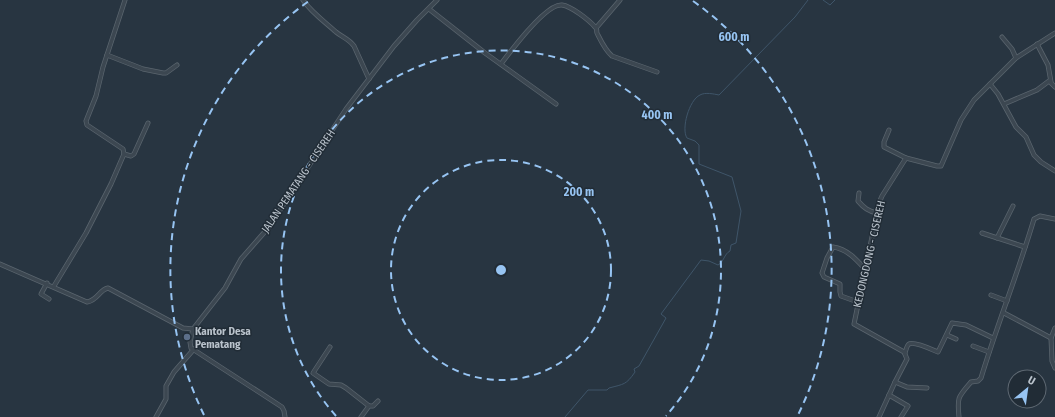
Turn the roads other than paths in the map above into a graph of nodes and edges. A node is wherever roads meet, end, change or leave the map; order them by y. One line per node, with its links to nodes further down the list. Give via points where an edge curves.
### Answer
1 (125, 0): 10 (street)
2 (303, 0): 15 (street, via 350,41)
3 (437, 0): 5 (street, JALAN PEMATANG - CISEREH)
4 (620, 0): 6 (street)
5 (429, 9): 12 (street); 15 (street, JALAN PEMATANG - CISEREH, via 401,38)
6 (596, 28): 12 (street, via 574,9 558,5 526,31); 14 (street, via 612,56)
7 (1055, 33): 9 (street)
8 (1002, 37): 11 (street)
9 (1037, 44): 11 (street); 16 (street, via 1048,65)
10 (106, 55): 13 (street, via 143,69 163,73); 23 (street, via 96,96 86,121 87,125 123,149)
11 (1016, 58): 17 (street)
12 (501, 64): 19 (street)
13 (177, 65)
14 (657, 72)
15 (369, 79): 43 (street, JALAN PEMATANG - CISEREH, via 346,109 269,227 241,259 226,288)
16 (1051, 82): 18 (street); 20 (street)
17 (990, 84): 20 (street); 24 (street, via 974,100 961,120 941,166)
18 (1055, 87)
19 (556, 104)
20 (1004, 104): 25 (street, via 1016,127 1026,137 1034,155)
21 (148, 123): 23 (street, via 134,154)
22 (889, 130): 24 (street, via 884,147)
23 (124, 154): 36 (street, via 86,233)
24 (906, 158): 28 (street, KEDONGDONG - CISEREH, via 882,196)
25 (1055, 171)
26 (859, 193): 28 (street, via 858,201 863,207)
27 (1013, 206): 31 (street)
28 (877, 213): 34 (street, KEDONGDONG - CISEREH)
29 (1055, 219): 32 (street, via 1040,216 1034,219)
30 (982, 233): 31 (street)
31 (997, 238): 32 (street)
32 (1025, 247): 39 (street)
33 (0, 264): 35 (street)
34 (865, 269): 40 (street, KEDONGDONG - CISEREH); 40 (street, via 853,256 833,247 822,273 824,277 840,284 841,296)
35 (47, 283): 36 (street); 38 (street, via 41,294)
36 (54, 286): 43 (street, via 87,302 108,288 183,328)
37 (991, 295): 39 (street)
38 (50, 299)
39 (1007, 301): 41 (street)
40 (858, 302): 51 (street, KEDONGDONG - CISEREH, via 854,322 856,326)
41 (1004, 312): 45 (street); 46 (street)
42 (1055, 328): 46 (street)
43 (193, 329): 50 (street, via 190,345)
44 (947, 335): 45 (street, via 952,323 961,324); 47 (street); 51 (street, via 938,352 911,343)
45 (993, 338): 52 (street)
46 (1051, 338): 53 (street, via 1052,361)
47 (956, 339)
48 (973, 346): 52 (street)
49 (330, 347): 58 (street, via 313,373 329,384 341,385)
50 (194, 349): 60 (street, via 167,383 166,397); 61 (street, via 282,407)
51 (905, 352): 54 (street, via 907,359)
52 (989, 352): 65 (street, via 981,378 971,382 959,396)
53 (1055, 368)
54 (895, 382): 55 (street, via 906,387); 56 (street)
55 (927, 388)
56 (889, 396): 59 (street); 64 (street, via 908,406)
57 (378, 401): 58 (street)
58 (369, 406): 62 (street)
59 (880, 416): 63 (street)
60 (156, 417)
61 (285, 417)
62 (361, 417)
63 (885, 417)
64 (901, 417)
65 (959, 417)

